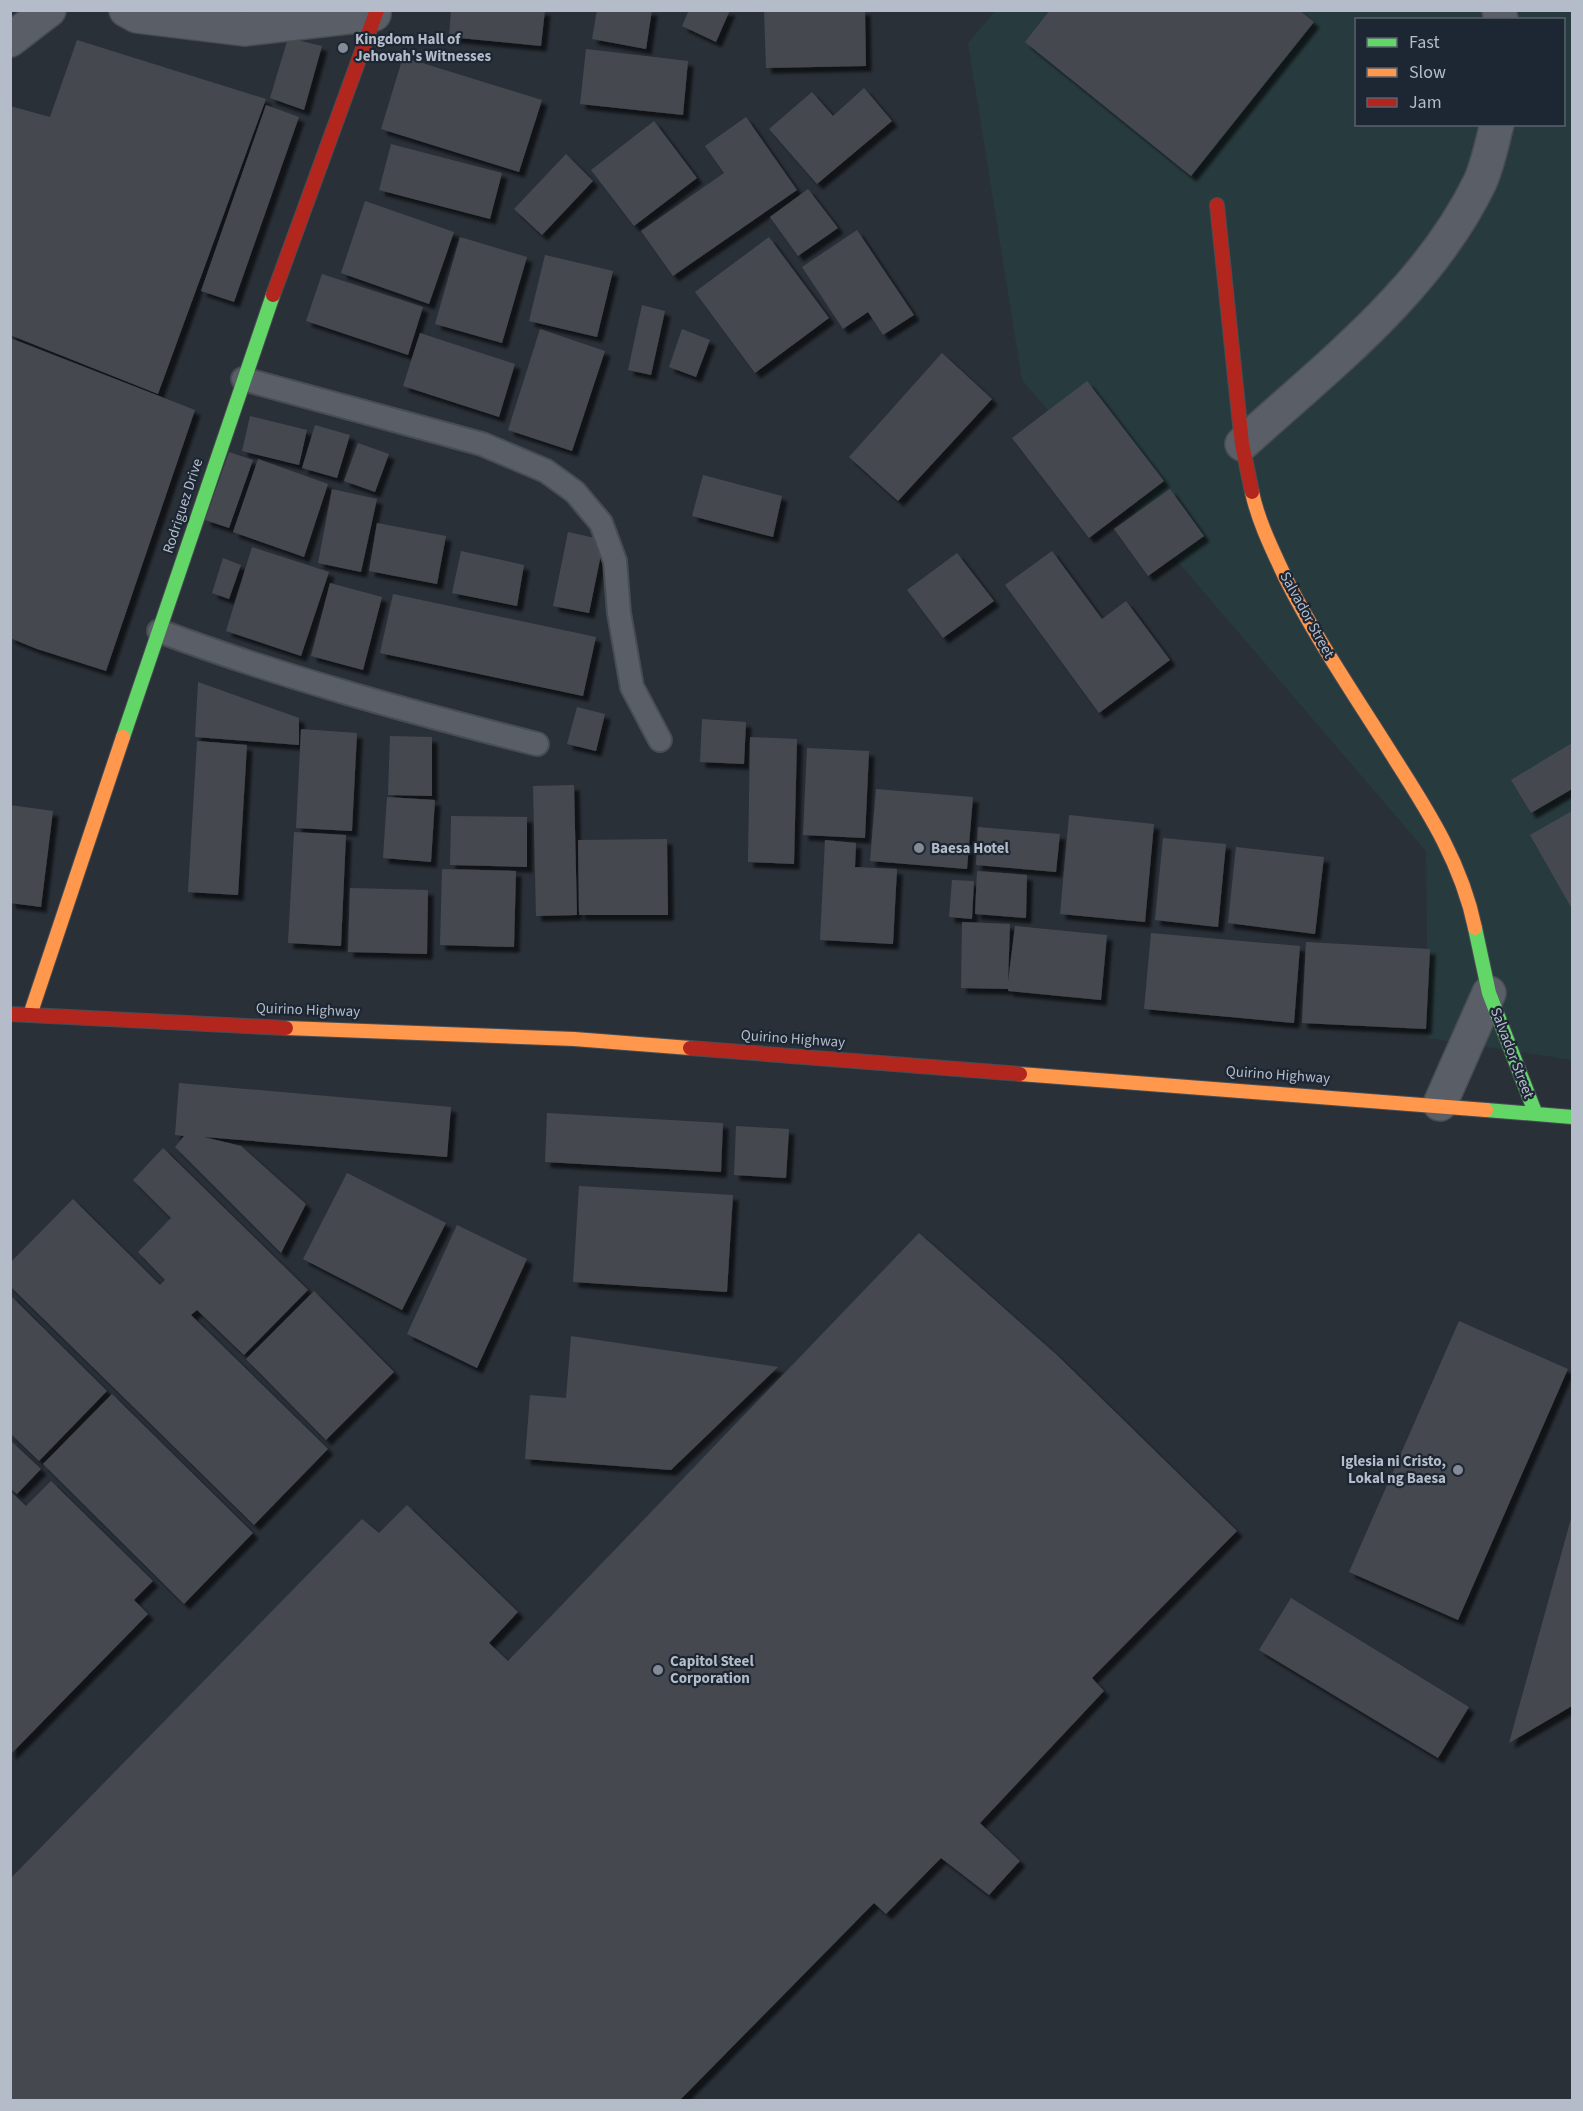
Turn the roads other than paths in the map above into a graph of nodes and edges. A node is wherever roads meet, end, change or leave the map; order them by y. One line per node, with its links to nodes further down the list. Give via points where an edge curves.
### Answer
1 (49, 10): 4 (street)
2 (126, 10): 3 (street, via 137,16 244,30)
3 (375, 12): 7 (street, Rodriguez Drive)
4 (10, 40)
5 (1496, 126): 8 (street, via 1481,180 1440,250 1381,318)
6 (1217, 205): 8 (street, Salvador Street)
7 (243, 379): 9 (street, Rodriguez Drive); 10 (lane, via 482,444 546,471 575,492 601,523 615,561 632,687)
8 (1242, 444): 12 (street, Salvador Street, via 1254,502 1304,615 1453,857 1469,900)
9 (159, 631): 11 (lane, via 408,711); 14 (street, Rodriguez Drive)
10 (660, 740)
11 (537, 744)
12 (1489, 993): 15 (street, Salvador Street); 16 (street, Salvador Street)
13 (10, 1014): 14 (street, Quirino Highway)
14 (30, 1015): 15 (street, Quirino Highway, via 113,1022 574,1038)
15 (1440, 1104): 16 (street, Quirino Highway)
16 (1535, 1112): 17 (street, Quirino Highway)
17 (1572, 1117)

